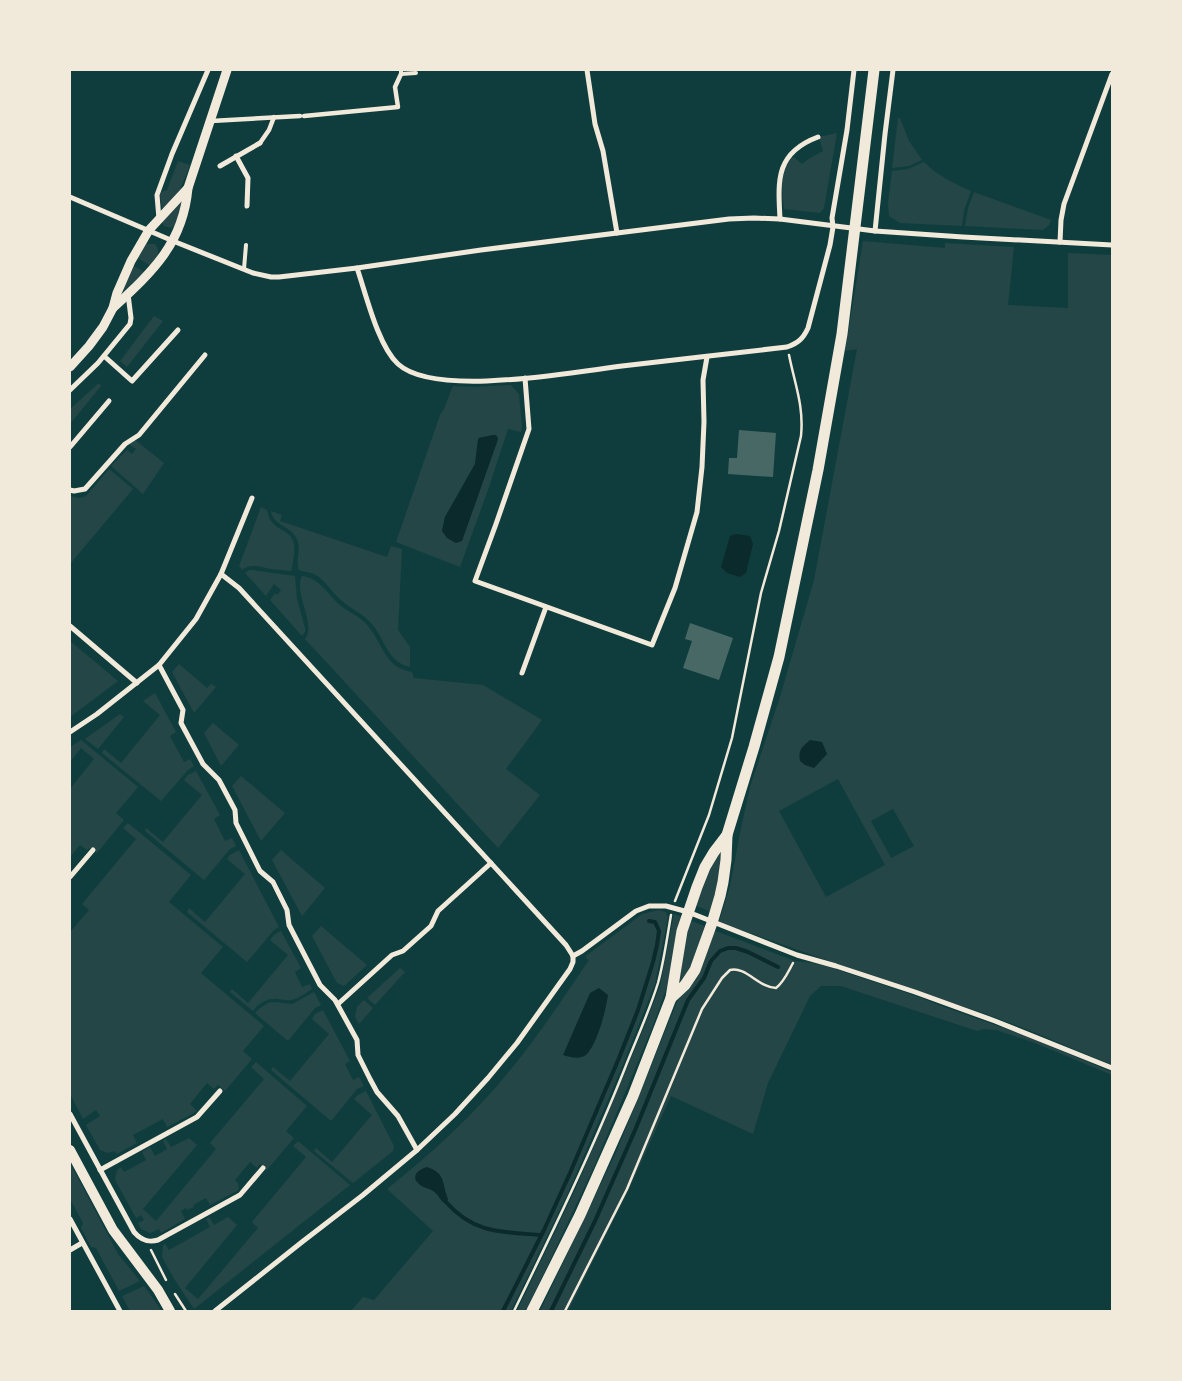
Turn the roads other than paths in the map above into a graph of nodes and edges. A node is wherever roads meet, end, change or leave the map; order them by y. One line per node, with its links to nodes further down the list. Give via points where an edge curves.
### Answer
1 (208, 70): 19 (street, via 157,195)
2 (227, 70): 11 (street)
3 (587, 70): 24 (street)
4 (854, 70): 21 (street)
5 (874, 70): 51 (main road, via 842,334 818,470 779,657)
6 (893, 70): 23 (street)
7 (401, 72): 8 (lane); 10 (street, via 395,87 398,107)
8 (416, 73)
9 (1112, 74): 26 (street, via 1064,204)
10 (274, 117): 11 (street); 13 (street)
11 (211, 121): 16 (street)
12 (818, 137): 20 (street, via 797,148 784,165 778,181)
13 (260, 143): 14 (street)
14 (236, 156): 15 (street); 18 (street, via 248,178)
15 (220, 166)
16 (188, 188): 19 (street); 25 (street, via 187,205)
17 (70, 197): 22 (street)
18 (247, 206)
19 (159, 219): 22 (street)
20 (780, 219): 21 (street); 24 (street, via 729,219)
21 (833, 227): 23 (street); 36 (street, via 804,338 787,347)
22 (149, 230): 25 (street); 32 (street, via 131,260)
23 (875, 231): 26 (street)
24 (617, 233): 29 (street)
25 (173, 241): 30 (street); 31 (street, via 163,258)
26 (1060, 242): 28 (street)
27 (246, 244): 30 (lane)
28 (1112, 244)
29 (357, 268): 30 (street, via 271,277); 38 (street, via 388,353 408,371 441,380)
30 (244, 269)
31 (128, 294): 32 (street); 35 (street, via 130,324)
32 (113, 308): 37 (street, via 103,327)
33 (178, 330): 35 (street, via 132,381)
34 (205, 355): 42 (street, via 138,435 85,489)
35 (104, 356): 39 (street)
36 (707, 357): 38 (street); 45 (street, via 703,380 702,467 697,512 675,588 652,645)
37 (70, 367)
38 (525, 378): 45 (street, via 529,429 475,581)
39 (70, 390)
40 (109, 401): 41 (street)
41 (70, 447)
42 (70, 490)
43 (252, 498): 44 (street)
44 (220, 574): 47 (street, via 196,619); 53 (street, via 239,588)
45 (546, 607): 48 (street)
46 (70, 626): 49 (street)
47 (159, 665): 49 (street); 59 (street, via 183,710 181,723 203,764 219,780 235,810 236,823 260,871 273,882 287,910 289,925 320,985)
48 (522, 673)
49 (137, 683): 50 (street)
50 (70, 732)
51 (727, 835): 55 (main road, via 705,867); 56 (main road, via 723,882)
52 (93, 850): 54 (street)
53 (491, 863): 57 (street); 59 (street, via 438,911 431,926 403,951 392,955)
54 (70, 877)
55 (688, 912): 56 (street); 57 (street, via 666,906 649,906 636,911); 58 (main road)
56 (712, 923): 58 (main road, via 695,970); 60 (street, via 797,955 994,1020)
57 (573, 956): 66 (street, via 570,969 517,1043 455,1114)
58 (670, 998): 75 (main road, via 633,1096 580,1215)
59 (338, 1004): 66 (street, via 357,1040 358,1055 370,1079 398,1116)
60 (1112, 1068)
61 (220, 1091): 68 (street, via 196,1117)
62 (70, 1114): 63 (street)
63 (77, 1127): 64 (street); 68 (street)
64 (70, 1130)
65 (70, 1150): 73 (main road, via 113,1230)
66 (416, 1150): 74 (street)
67 (263, 1168): 68 (street, via 240,1195 158,1240 147,1241 134,1232)
68 (100, 1170)
69 (70, 1219): 70 (street)
70 (82, 1243): 71 (street); 72 (street)
71 (70, 1250)
72 (120, 1311)
73 (170, 1311)
74 (215, 1311)
75 (532, 1311)

